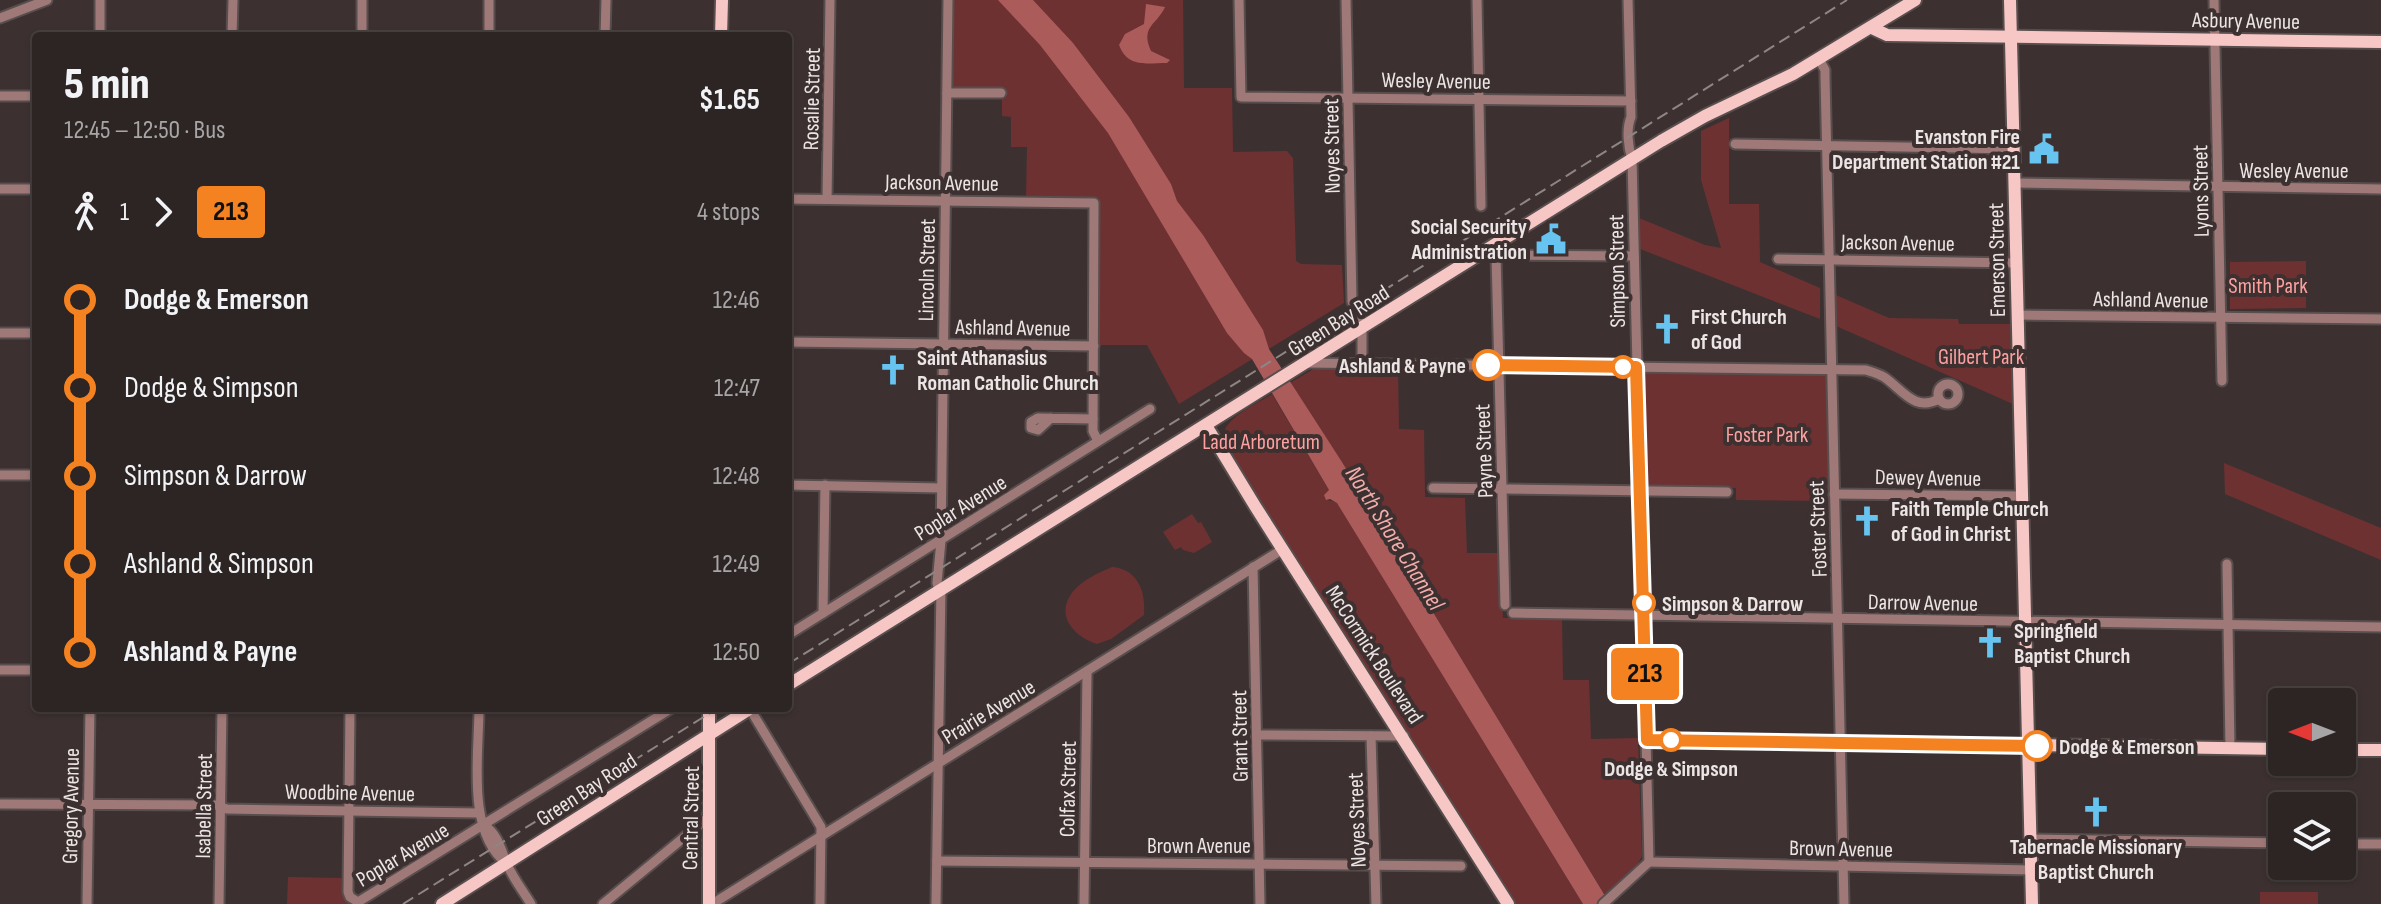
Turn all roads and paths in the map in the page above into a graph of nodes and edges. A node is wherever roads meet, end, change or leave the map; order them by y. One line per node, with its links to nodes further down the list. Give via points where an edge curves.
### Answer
1 (47, 0): 17 (street)
2 (100, 0): 19 (street)
3 (233, 0): 20 (street)
4 (362, 0): 21 (street)
5 (489, 0): 22 (street)
6 (606, 0): 23 (street)
7 (722, 0): 24 (main road)
8 (830, 0): 46 (street, Rosalie Street)
9 (948, 0): 29 (street, Lincoln Street)
10 (1239, 0): 33 (street, Wesley Avenue, via 1241,97)
11 (1346, 0): 33 (street, Noyes Street)
12 (1477, 0): 34 (street)
13 (1628, 0): 35 (street, Simpson Street)
14 (1915, 0): 18 (main road, Green Bay Road)
15 (2010, 0): 25 (main road, Emerson Street)
16 (2214, 0): 26 (street, Lyons Street)
17 (0, 18)
18 (1872, 28): 25 (main road, Asbury Avenue, via 1887,35); 28 (main road, Green Bay Road)
19 (100, 32)
20 (232, 32)
21 (362, 32)
22 (489, 32)
23 (605, 32)
24 (721, 32)
25 (2010, 37): 26 (main road, Asbury Avenue); 38 (main road, Emerson Street)
26 (2214, 40): 27 (main road, Asbury Avenue); 41 (street, Lyons Street)
27 (2381, 42)
28 (1819, 59): 37 (street, Foster Street, via 1825,70); 39 (main road, Green Bay Road)
29 (947, 93): 30 (street); 47 (street, Lincoln Street)
30 (1001, 93)
31 (0, 96): 32 (street)
32 (32, 96)
33 (1348, 97): 34 (street, Wesley Avenue); 57 (street, Noyes Street, via 1353,291)
34 (1479, 99): 35 (street, Wesley Avenue); 48 (street)
35 (1631, 101): 39 (street, Simpson Street)
36 (1735, 144): 37 (street)
37 (1826, 146): 38 (street); 52 (street, Foster Street)
38 (2014, 149): 40 (main road, Emerson Street)
39 (1632, 159): 49 (main road, Green Bay Road); 50 (street, Simpson Street)
40 (2015, 183): 41 (street, Wesley Avenue); 53 (main road, Emerson Street)
41 (2217, 188): 44 (street, Wesley Avenue); 55 (street, Lyons Street)
42 (0, 189): 43 (street)
43 (32, 189)
44 (2381, 189)
45 (792, 199): 46 (street, Jackson Avenue)
46 (827, 199): 47 (street, Jackson Avenue)
47 (945, 201): 61 (street, Lincoln Street); 62 (street, Jackson Avenue, via 1094,203)
48 (1481, 206)
49 (1494, 252): 50 (street); 57 (main road, Green Bay Road); 65 (street, Payne Street)
50 (1634, 256): 66 (street, Simpson Street)
51 (1778, 259): 52 (street, Jackson Avenue)
52 (1829, 259): 53 (street, Jackson Avenue); 67 (street, Foster Street)
53 (2016, 263): 54 (main road, Emerson Street)
54 (2017, 315): 55 (street, Ashland Avenue); 85 (main road, Emerson Street)
55 (2221, 318): 56 (street, Ashland Avenue); 68 (street, Lyons Street)
56 (2381, 319)
57 (1361, 329): 63 (main road, Green Bay Road); 64 (street, Noyes Street)
58 (0, 333): 59 (street)
59 (32, 333)
60 (792, 342): 61 (street, Ashland Avenue)
61 (943, 344): 62 (street, Ashland Avenue); 79 (street, Lincoln Street)
62 (1094, 346): 72 (street)
63 (1307, 363): 64 (street); 73 (main road, Green Bay Road)
64 (1362, 364): 65 (street)
65 (1499, 365): 66 (street); 81 (street, Payne Street)
66 (1636, 367): 67 (street); 82 (street, Simpson Street)
67 (1831, 369): 69 (street, via 1873,372 1915,403); 84 (street, Foster Street)
68 (2222, 381)
69 (1939, 399)
70 (1150, 409): 74 (street, Poplar Avenue)
71 (1051, 418): 72 (street)
72 (1093, 419): 74 (street)
73 (1207, 427): 87 (main road, McCormick Boulevard); 90 (main road, Green Bay Road)
74 (1098, 441): 86 (street, Poplar Avenue)
75 (0, 475): 76 (street)
76 (32, 475)
77 (792, 485): 78 (street)
78 (825, 485): 79 (street); 92 (street)
79 (941, 488): 86 (street, Lincoln Street)
80 (1433, 488): 81 (street)
81 (1502, 489): 82 (street); 91 (street, Payne Street)
82 (1640, 490): 83 (street); 93 (street, Simpson Street)
83 (1727, 492)
84 (1834, 494): 85 (street, Dewey Avenue); 94 (street, Foster Street)
85 (2021, 496): 95 (main road, Emerson Street)
86 (941, 541): 90 (street, Lincoln Street); 92 (street, Poplar Avenue)
87 (1283, 549): 89 (street, Prairie Avenue); 114 (main road, McCormick Boulevard)
88 (2227, 564): 96 (street)
89 (1253, 567): 101 (street, Prairie Avenue); 112 (street, Grant Street)
90 (940, 593): 102 (main road, Green Bay Road); 122 (street, Lincoln Street)
91 (1509, 609): 93 (street, Darrow Avenue)
92 (823, 613): 98 (street, Poplar Avenue)
93 (1644, 615): 94 (street, Darrow Avenue); 115 (street, Simpson Street)
94 (1838, 619): 95 (street, Darrow Avenue); 116 (street, Foster Street)
95 (2025, 622): 96 (street, Darrow Avenue); 117 (main road, Emerson Street)
96 (2228, 624): 97 (street, Darrow Avenue); 118 (street)
97 (2381, 627)
98 (792, 632)
99 (0, 670): 100 (street)
100 (32, 670)
101 (1087, 673): 122 (street, Prairie Avenue); 136 (street, Colfax Street)
102 (792, 683)
103 (90, 712): 124 (street, Gregory Avenue)
104 (222, 712): 125 (street, Isabella Street)
105 (350, 712): 126 (street)
106 (479, 712): 127 (street)
107 (666, 712): 129 (street, Poplar Avenue)
108 (712, 712): 111 (main road, Central Street)
109 (744, 712): 111 (main road, Green Bay Road)
110 (752, 712): 130 (street, via 821,827)
111 (711, 732): 128 (main road, Central Street); 138 (main road, Green Bay Road)
112 (1257, 735): 113 (street); 139 (street, Grant Street)
113 (1371, 736): 114 (street); 140 (street, Noyes Street)
114 (1404, 736): 155 (main road, McCormick Boulevard)
115 (1647, 740): 116 (street); 137 (street, Simpson Street)
116 (1840, 743): 117 (street); 142 (street, Foster Street)
117 (2028, 745): 118 (main road); 131 (main road, Emerson Street)
118 (2230, 748): 119 (main road)
119 (2268, 749)
120 (2356, 750): 121 (main road)
121 (2381, 750)
122 (939, 763): 130 (street, Prairie Avenue); 135 (street, Lincoln Street)
123 (0, 804): 124 (street, Woodbine Avenue)
124 (88, 805): 125 (street, Woodbine Avenue); 144 (street, Gregory Avenue)
125 (218, 806): 126 (street, Woodbine Avenue); 145 (street, Isabella Street)
126 (349, 810): 127 (street, Woodbine Avenue); 129 (street, Poplar Avenue, via 348,892 354,901 365,900)
127 (478, 813): 129 (street)
128 (710, 816): 148 (street); 149 (main road, Central Street)
129 (484, 825): 138 (street)
130 (821, 836): 149 (street, Prairie Avenue); 150 (street)
131 (2030, 839): 132 (street); 143 (main road, Emerson Street)
132 (2268, 843)
133 (2356, 844): 134 (street)
134 (2381, 844)
135 (937, 861): 136 (street, Brown Avenue); 151 (street, Lincoln Street)
136 (1084, 862): 139 (street, Brown Avenue); 152 (street, Colfax Street)
137 (1649, 862): 142 (street, Brown Avenue); 156 (street)
138 (506, 863): 146 (main road, Green Bay Road); 147 (street)
139 (1259, 864): 140 (street, Brown Avenue); 153 (street, Grant Street)
140 (1375, 865): 141 (street, Brown Avenue); 154 (street, Noyes Street)
141 (1461, 866)
142 (1843, 866): 143 (street, Brown Avenue); 157 (street, Foster Street)
143 (2031, 870): 158 (main road, Emerson Street)
144 (87, 904)
145 (219, 904)
146 (442, 904)
147 (531, 904)
148 (603, 904)
149 (711, 904)
150 (820, 904)
151 (936, 904)
152 (1084, 904)
153 (1260, 904)
154 (1376, 904)
155 (1508, 904)
156 (1603, 904)
157 (1844, 904)
158 (2032, 904)

